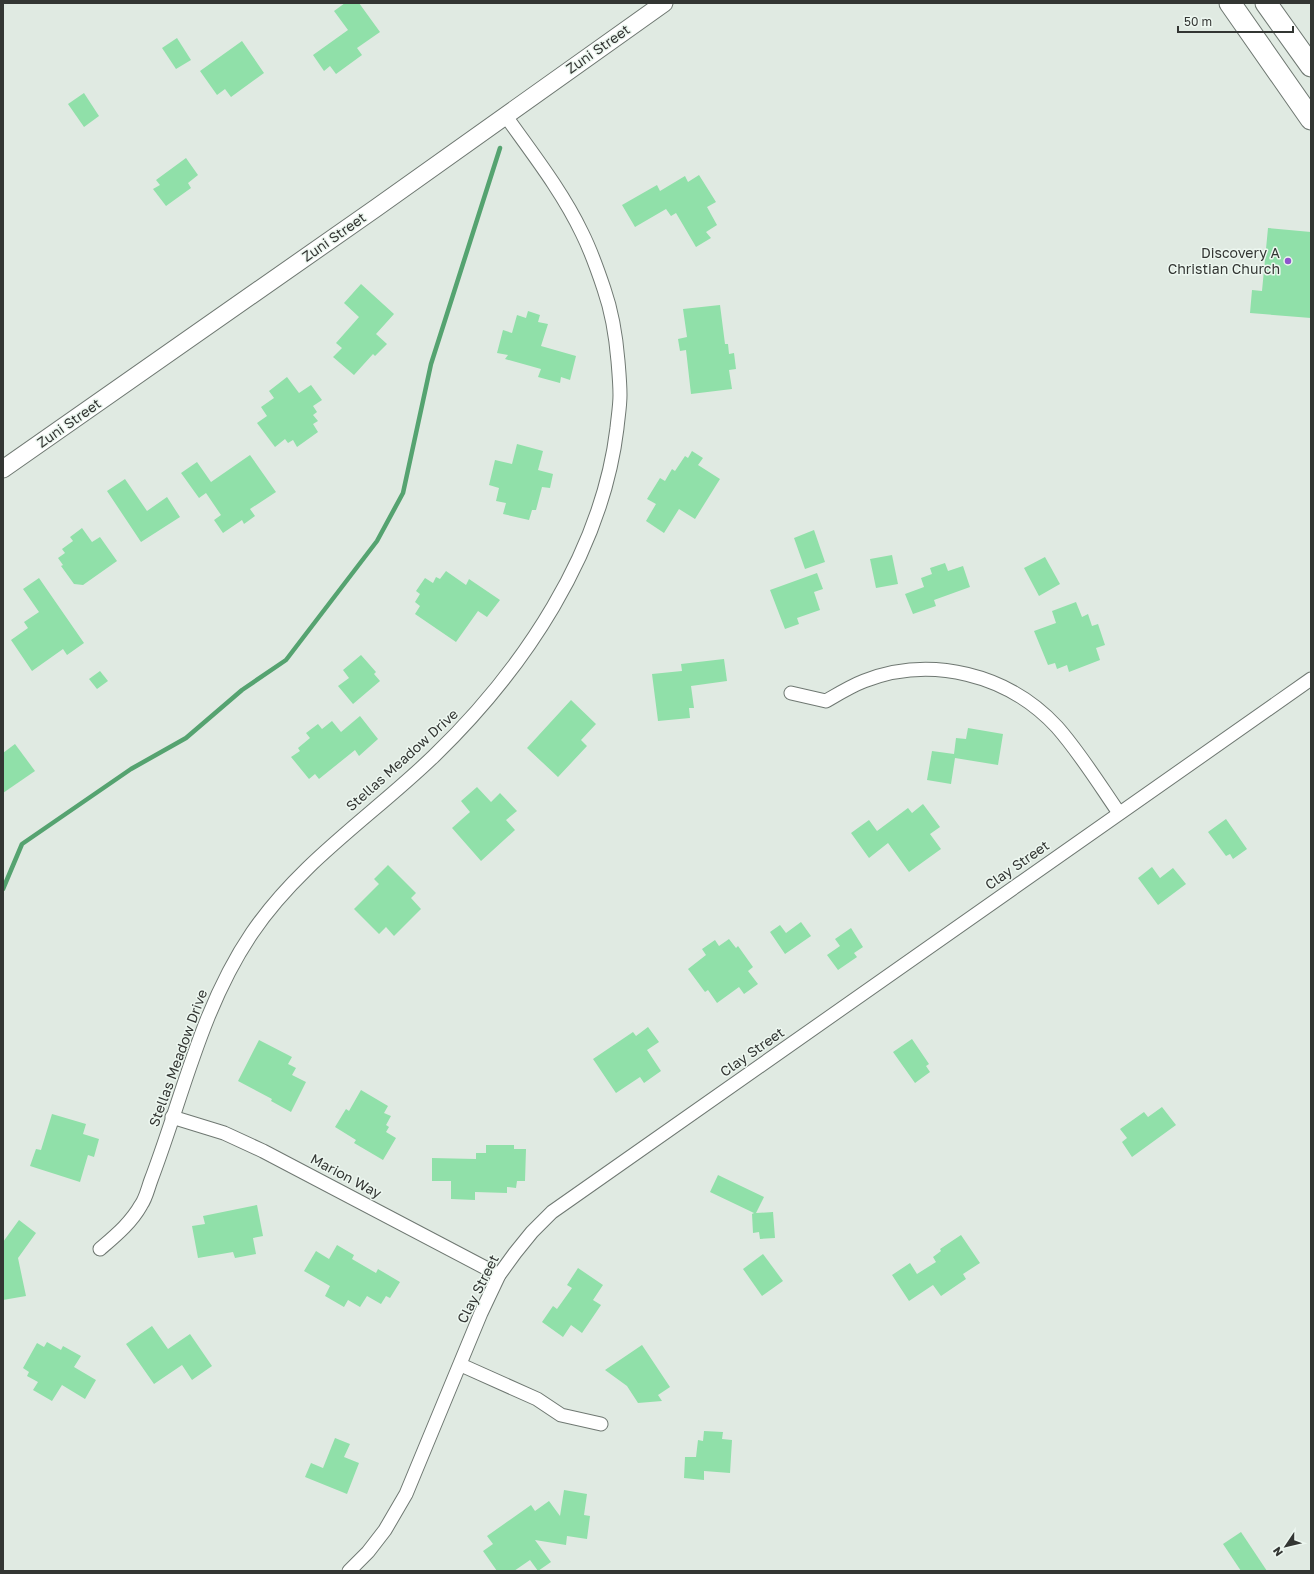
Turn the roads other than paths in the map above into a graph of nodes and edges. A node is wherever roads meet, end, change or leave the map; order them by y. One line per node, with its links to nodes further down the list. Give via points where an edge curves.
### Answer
1 (664, 3): 5 (street, Zuni Street)
2 (1230, 3): 6 (main road)
3 (1266, 3): 4 (main road)
4 (1311, 66)
5 (505, 115): 7 (street, Zuni Street); 11 (street, Stellas Meadow Drive, via 556,188 582,233 607,299 617,342 620,397 609,477 602,500 585,544 549,612 515,664 491,694 468,722 434,756 332,844 281,895 252,933 220,988 198,1041)
6 (1311, 119)
7 (3, 469)
8 (1311, 679): 10 (street, Clay Street)
9 (791, 693): 10 (street, via 826,701 864,681 904,671 925,669 946,670 988,680 1025,699 1057,727)
10 (1119, 813): 13 (street, Clay Street, via 552,1212 532,1232)
11 (172, 1117): 12 (street, Stellas Meadow Drive, via 142,1204 125,1227); 13 (street, Marion Way, via 224,1133 263,1151)
12 (100, 1249)
13 (499, 1275): 14 (street, Clay Street)
14 (460, 1365): 15 (street, via 537,1399 560,1415); 16 (street, Clay Street, via 406,1494 385,1530)
15 (601, 1424)
16 (349, 1571)

